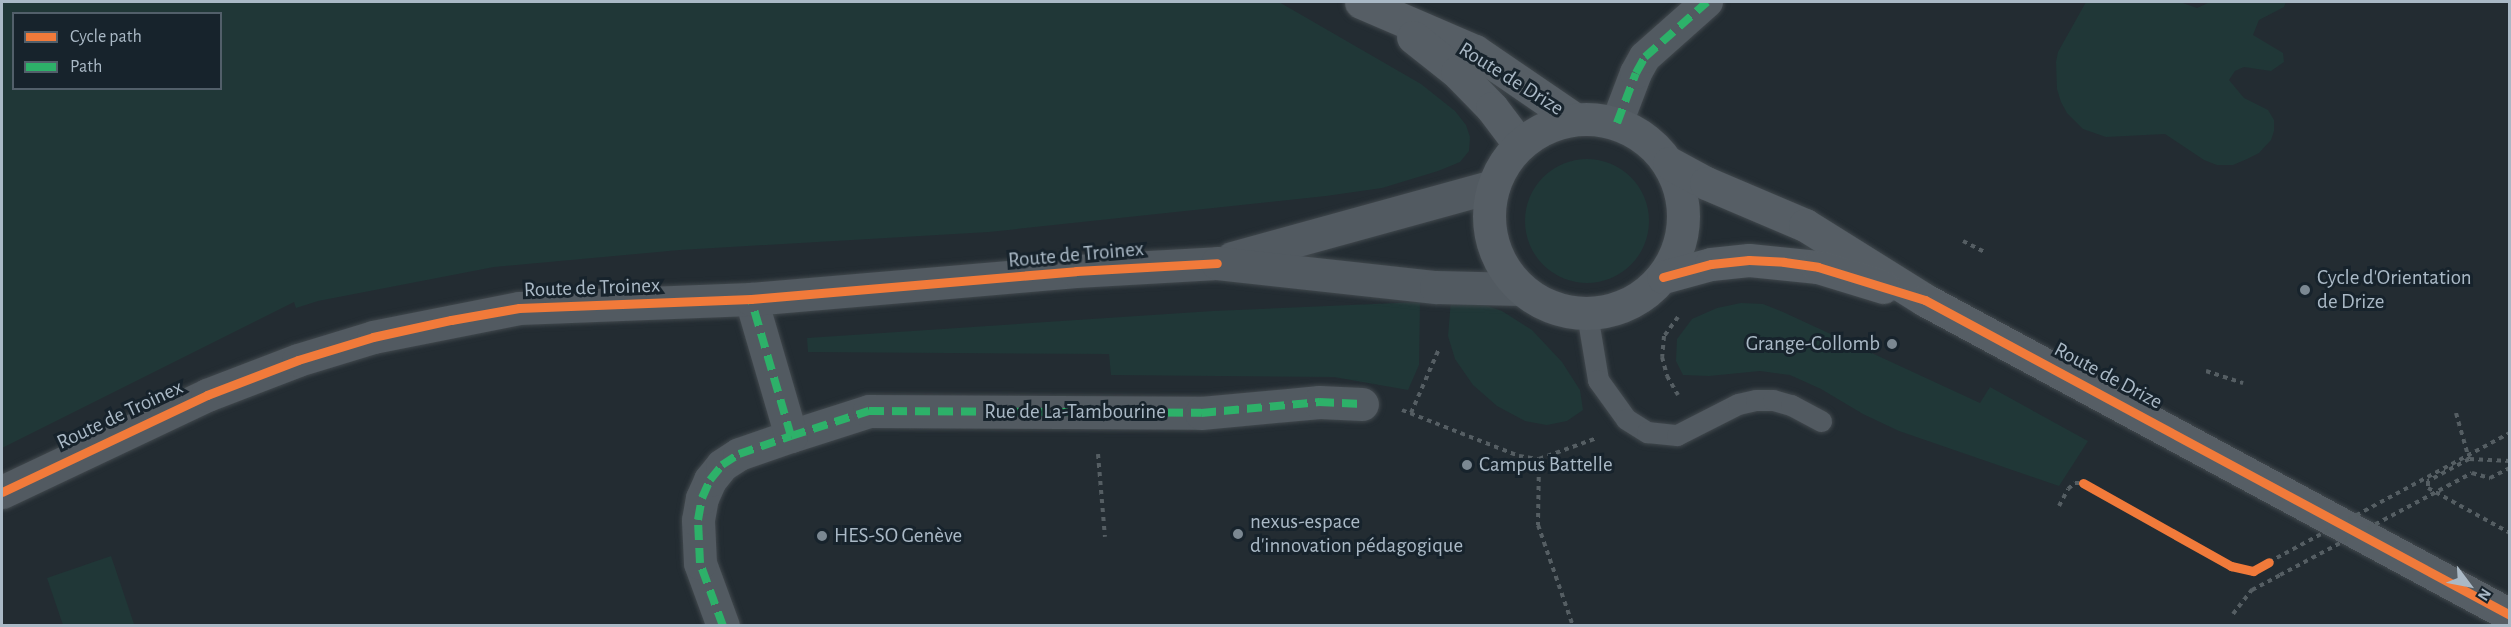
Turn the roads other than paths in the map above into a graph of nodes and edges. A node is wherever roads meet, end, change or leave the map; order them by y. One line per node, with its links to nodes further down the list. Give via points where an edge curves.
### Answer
1 (1707, 2): 4 (street, via 1645,57)
2 (1371, 7): 3 (main road, Route de Drize, via 1475,51); 5 (main road, Route de Drize, via 1457,72)
3 (1573, 118): 4 (main road, Route de Drize); 5 (main road, Route de Drize, via 1545,128)
4 (1617, 123): 6 (main road, Route de Drize, via 1637,132)
5 (1520, 145): 7 (main road, Route de Drize, via 1503,163)
6 (1669, 163): 9 (main road, Route de Drize, via 1681,191 1684,220 1678,250); 12 (main road, Route de Drize, via 1806,225)
7 (1493, 186): 8 (street, Route de Troinex); 10 (main road, Route de Drize, via 1489,214 1492,242 1503,267)
8 (1217, 263): 10 (street, Route de Troinex, via 1436,287); 11 (street, Route de Troinex)
9 (1663, 277): 12 (main road, Route de Drize, via 1721,263 1784,262 1818,267); 13 (main road, Route de Drize, via 1641,296 1615,309)
10 (1521, 289): 13 (main road, Route de Drize, via 1541,303)
11 (751, 299): 16 (street); 17 (street, Route de Troinex, via 519,308 374,337 298,360 207,395)
12 (1925, 300): 18 (main road, Route de Drize)
13 (1587, 314): 15 (lane, via 1598,380 1626,419 1647,432 1677,435 1738,404 1756,400 1791,405)
14 (1362, 404): 16 (street, Rue de La-Tambourine, via 1319,402 1201,413 870,411)
15 (1821, 421)
16 (791, 436): 19 (street, Rue de La-Tambourine, via 739,454 722,465 702,498 699,562)
17 (2, 492)
18 (2510, 615)
19 (723, 626)

